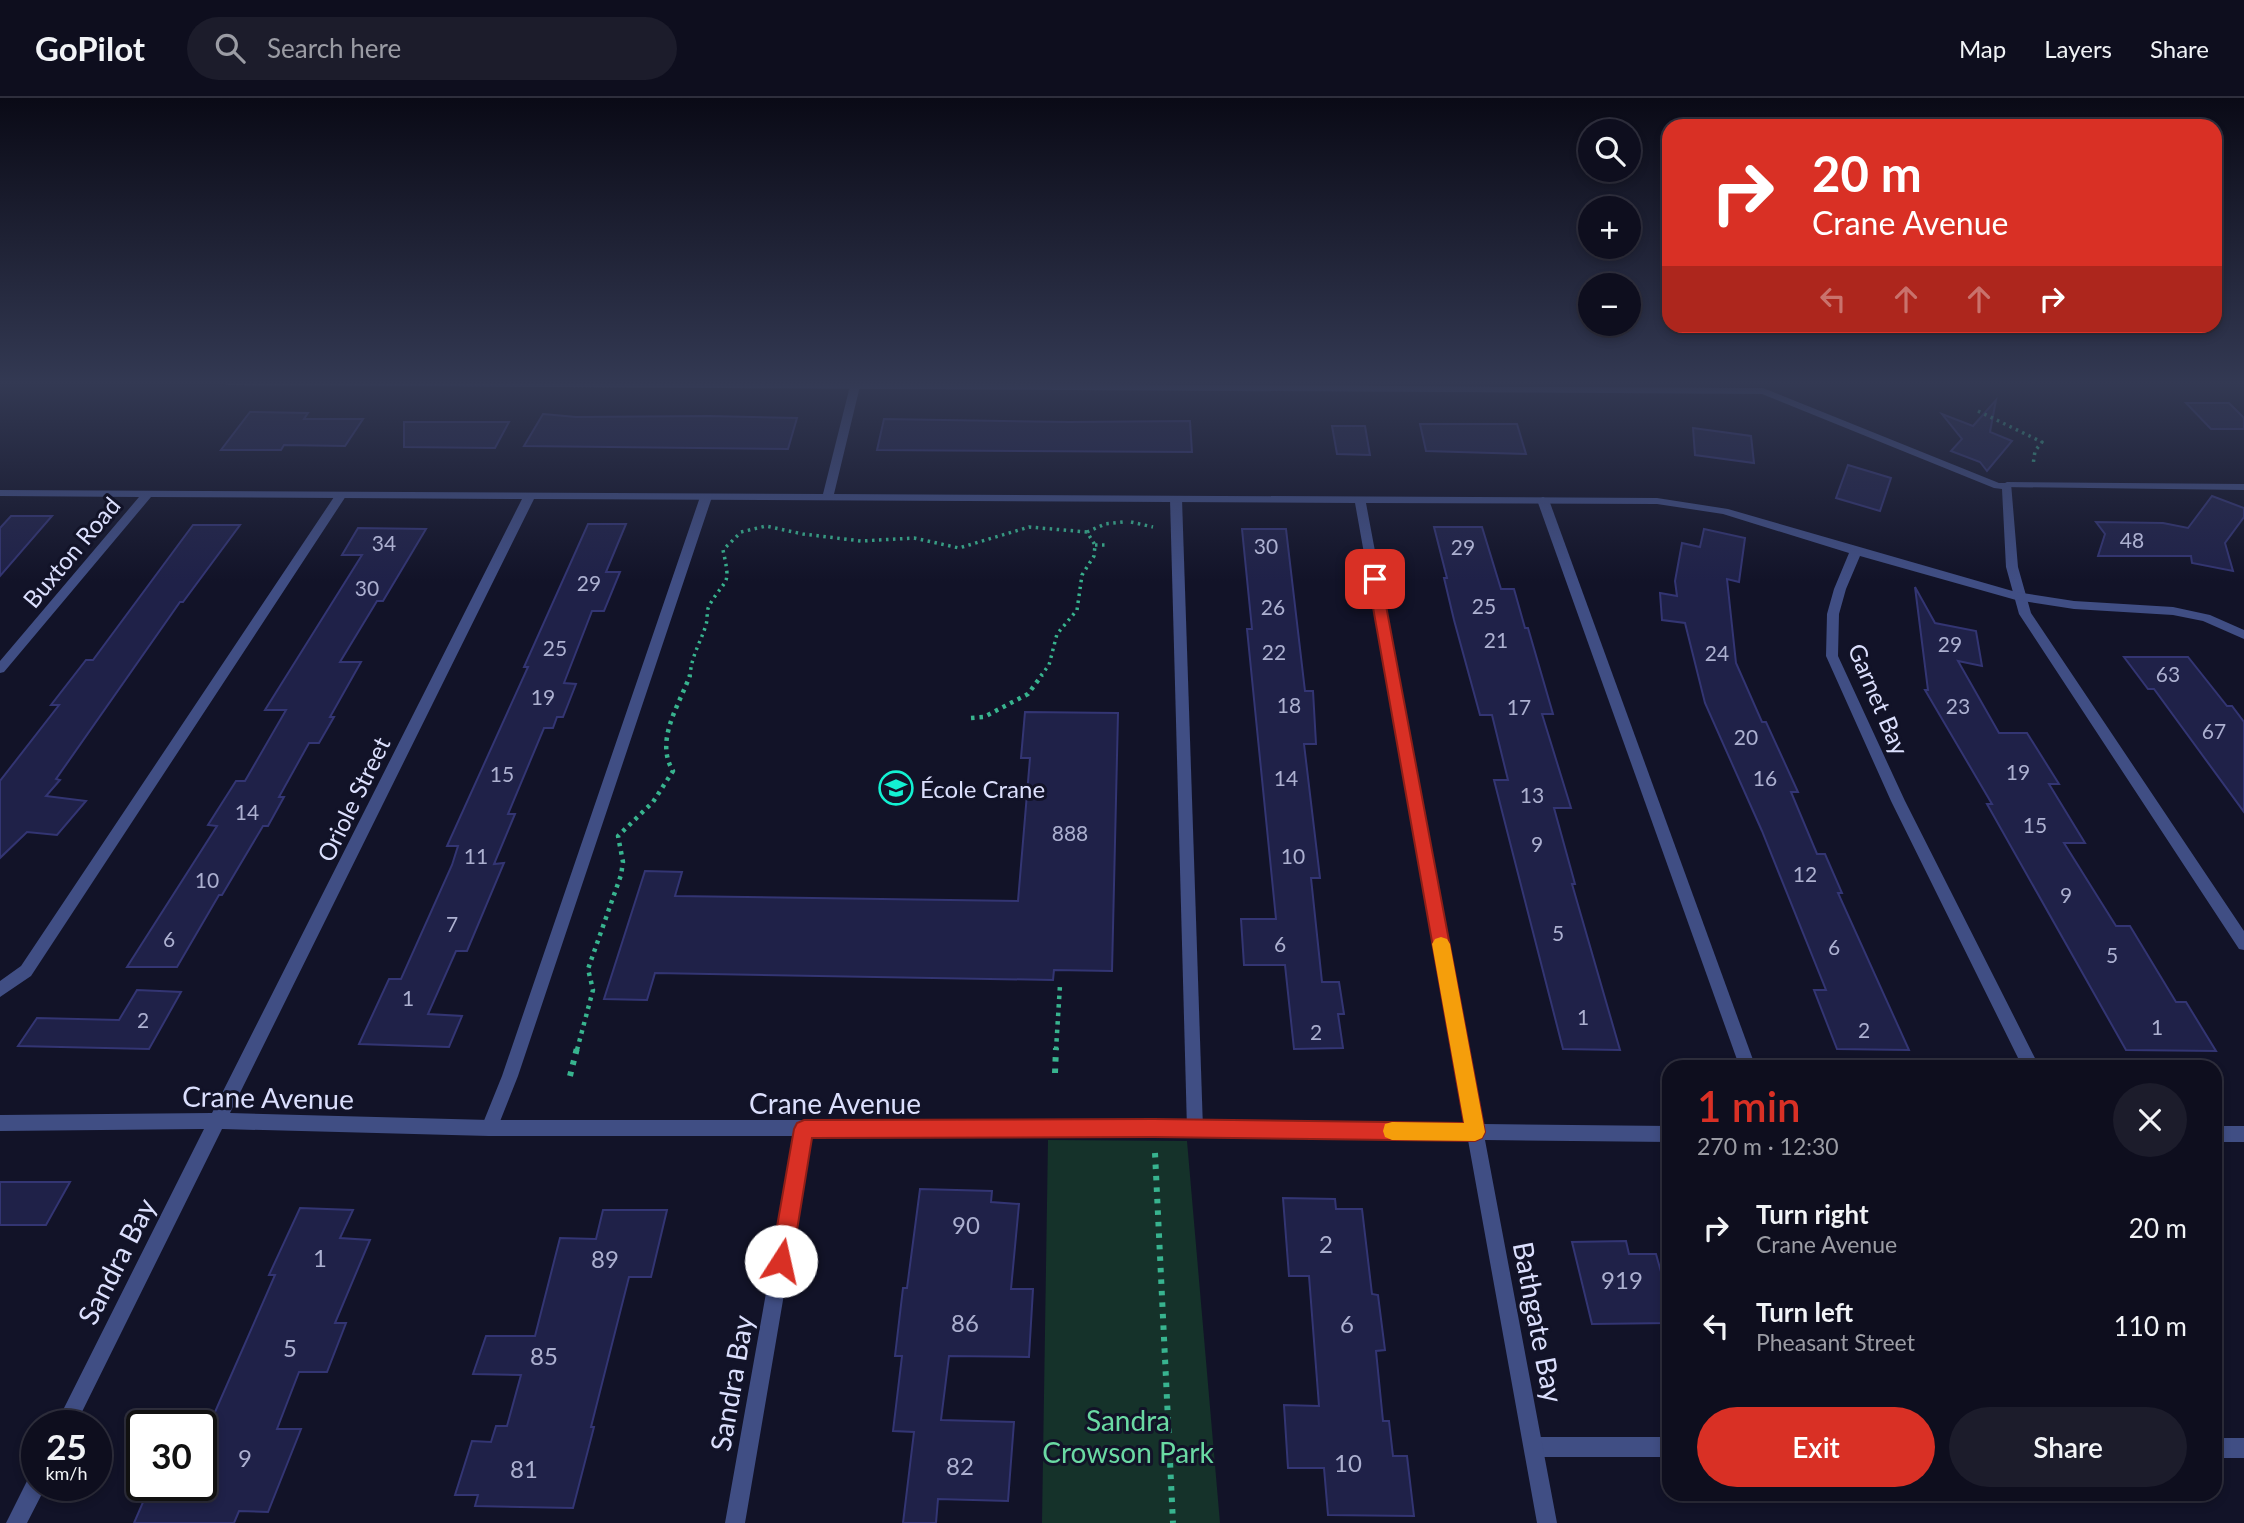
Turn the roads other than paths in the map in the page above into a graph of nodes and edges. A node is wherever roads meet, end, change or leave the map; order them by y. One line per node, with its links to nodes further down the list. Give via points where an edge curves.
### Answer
1 (839, 448): 10 (street)
2 (1905, 448): 3 (street, via 1998,486)
3 (2007, 485): 4 (street); 15 (street)
4 (2244, 487)
5 (0, 493): 6 (street)
6 (148, 494): 7 (street); 17 (street, Buxton Road)
7 (340, 496): 8 (street); 19 (street, via 26,971)
8 (528, 497): 9 (street); 22 (street, Oriole Street)
9 (706, 497): 10 (street); 24 (street)
10 (827, 498): 11 (street)
11 (1176, 499): 12 (street); 26 (street)
12 (1360, 500): 13 (street); 27 (street, Bathgate Bay)
13 (1543, 500): 14 (street, via 1704,506); 20 (street)
14 (1856, 551): 15 (street); 21 (street, Garnet Bay, via 1832,608 1832,656 1898,802)
15 (2016, 596): 16 (street, via 2173,611 2206,618); 18 (street)
16 (2244, 635)
17 (0, 669)
18 (2244, 944)
19 (0, 990)
20 (1745, 1060)
21 (2028, 1060)
22 (217, 1121): 23 (street, Crane Avenue); 24 (street, Crane Avenue); 31 (street, Sandra Bay)
23 (0, 1123)
24 (489, 1128): 25 (street, Crane Avenue)
25 (804, 1129): 26 (street, Crane Avenue); 38 (street, Sandra Bay)
26 (1195, 1129): 27 (street, Crane Avenue)
27 (1475, 1132): 28 (street, Crane Avenue); 32 (street, Bathgate Bay)
28 (1662, 1134)
29 (2222, 1134): 30 (street)
30 (2244, 1134)
31 (73, 1410)
32 (1534, 1447): 33 (street); 39 (street, Bathgate Bay)
33 (1662, 1447)
34 (2222, 1448): 35 (street)
35 (2244, 1448)
36 (27, 1501): 37 (street)
37 (16, 1523)
38 (736, 1523)
39 (1547, 1523)

